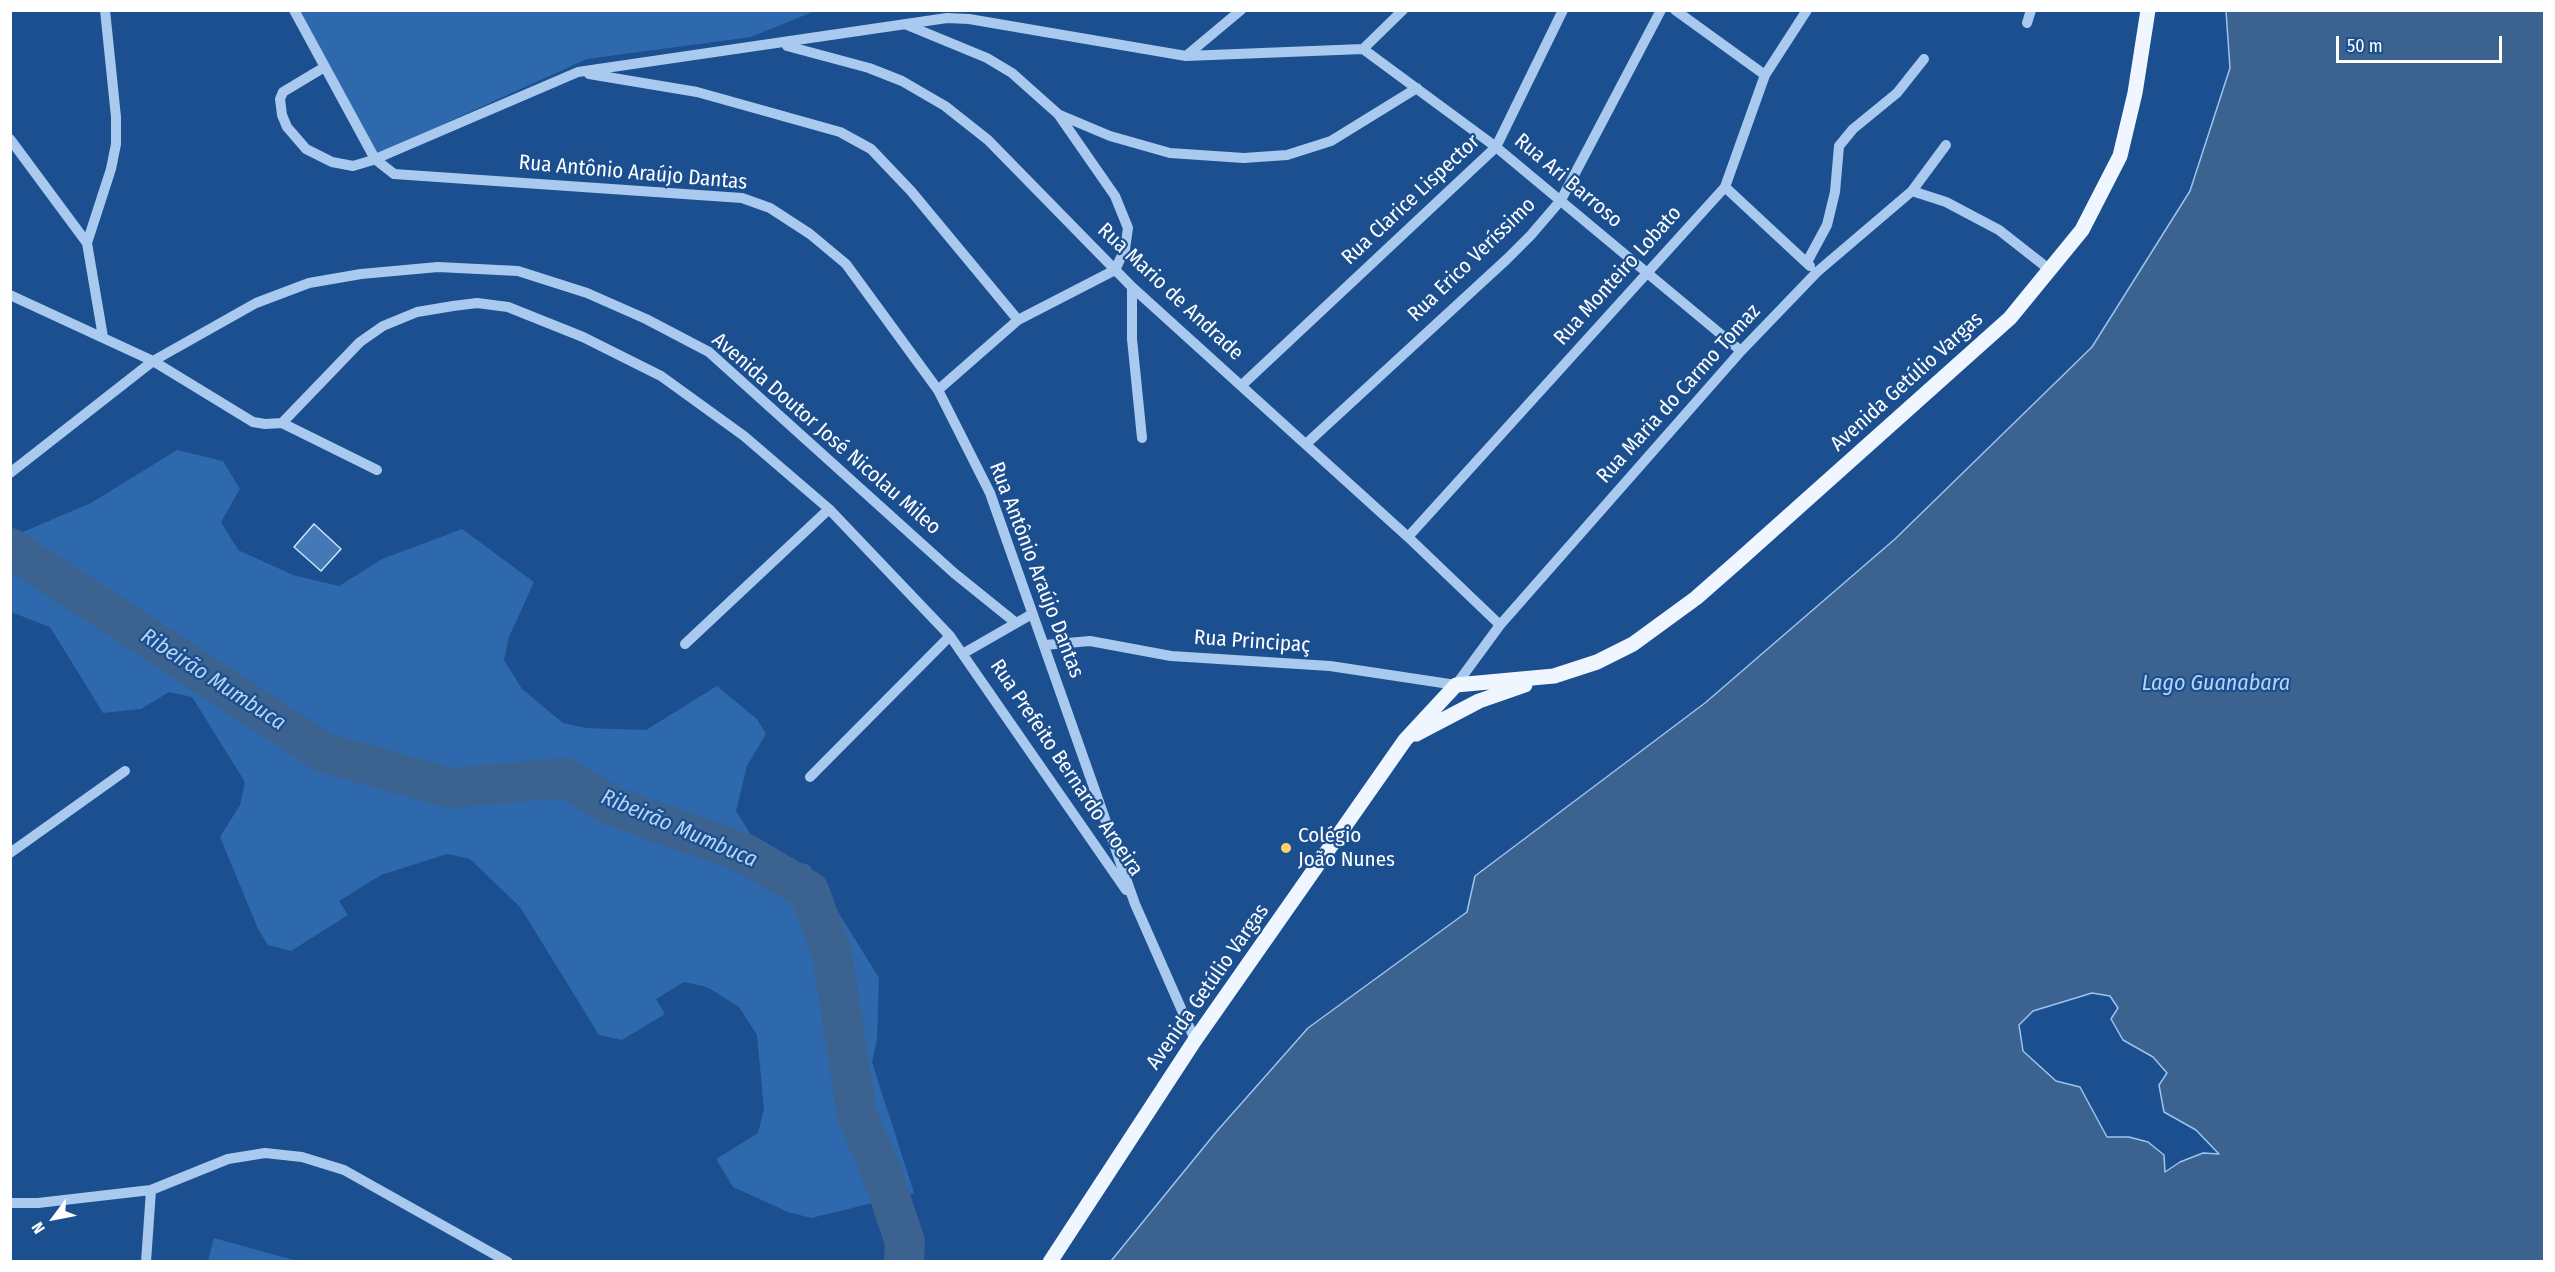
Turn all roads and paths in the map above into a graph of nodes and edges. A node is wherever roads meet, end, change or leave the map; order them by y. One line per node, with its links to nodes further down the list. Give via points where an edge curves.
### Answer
1 (105, 10): 29 (street, via 116,144)
2 (294, 10): 17 (street, Rua Antônio Araújo Dantas)
3 (1241, 10): 15 (street)
4 (1403, 10): 14 (street)
5 (1563, 10): 24 (street, Rua Clarice Lispector)
6 (1661, 10): 28 (street, Rua Erico Veríssimo)
7 (1675, 10): 19 (street)
8 (1807, 10): 19 (street, Rua Monteiro Lobato)
9 (2031, 10): 11 (street)
10 (2148, 10): 32 (main road, Avenida Getúlio Vargas, via 2120,156 2082,230)
11 (2027, 23)
12 (906, 24): 13 (street); 15 (street, via 969,19); 21 (street, via 987,58)
13 (781, 44): 18 (street); 31 (street, Rua Mario de Andrade, via 870,68 945,106 988,140)
14 (1363, 49): 15 (street); 20 (street, Rua Ari Barroso)
15 (1186, 56)
16 (1924, 59): 30 (street, via 1898,93 1853,129 1839,146 1827,225)
17 (323, 68): 25 (street, Rua Antônio Araújo Dantas); 25 (street, via 283,92 280,107 287,127 306,149 332,162 353,166)
18 (578, 72): 25 (street); 37 (street, via 697,92 840,132 861,143 892,170)
19 (1764, 75): 26 (street, Rua Monteiro Lobato)
20 (1417, 88): 21 (street, via 1331,141 1287,155 1170,153 1110,136); 24 (street, Rua Ari Barroso)
21 (1058, 114): 31 (street, via 1123,212 1127,242)
22 (10, 139): 29 (street)
23 (1946, 145): 27 (street, Rua Maria do Carmo Tomaz)
24 (1496, 147): 28 (street, Rua Ari Barroso); 41 (street, Rua Clarice Lispector)
25 (375, 159): 42 (street, Rua Antônio Araújo Dantas, via 394,174 742,198 770,208 846,264)
26 (1725, 188): 30 (street); 34 (street, Rua Monteiro Lobato)
27 (1912, 191): 32 (street, via 1946,202 1999,230); 33 (street, Rua Maria do Carmo Tomaz)
28 (1561, 200): 34 (street, Rua Ari Barroso); 45 (street, Rua Erico Veríssimo, via 1523,243)
29 (87, 243): 38 (street)
30 (1806, 262): 33 (street)
31 (1115, 270): 35 (street, Rua Mario de Andrade); 37 (street)
32 (2050, 270): 57 (main road, Avenida Getúlio Vargas, via 2010,318 1696,597 1633,644 1598,662)
33 (1817, 272): 39 (street, Rua Maria do Carmo Tomaz)
34 (1647, 273): 39 (street, Rua Ari Barroso); 49 (street, Rua Monteiro Lobato)
35 (1131, 287): 41 (street, Rua Mario de Andrade); 44 (street, via 1132,339)
36 (10, 295): 38 (street)
37 (1018, 320): 42 (street)
38 (103, 337): 40 (street)
39 (1742, 351): 52 (street, Rua Maria do Carmo Tomaz)
40 (153, 361): 43 (street, via 253,422); 47 (street, Avenida Doutor José Nicolau Mileo); 51 (street, Avenida Doutor José Nicolau Mileo, via 256,303 309,283 438,267 518,271 587,293 709,352 945,565)
41 (1242, 385): 45 (street, Rua Mario de Andrade)
42 (938, 390): 50 (street, Rua Antônio Araújo Dantas, via 990,493)
43 (282, 423): 46 (street); 48 (street, Rua Prefeito Bernardo Aroeira, via 360,342 383,326 417,312 477,303 507,308 583,337 661,376 744,436)
44 (1143, 438)
45 (1306, 444): 49 (street, Rua Mario de Andrade)
46 (376, 470)
47 (10, 473)
48 (830, 509): 53 (street, Rua Prefeito Bernardo Aroeira); 54 (street)
49 (1408, 537): 52 (street, Rua Mario de Andrade)
50 (1032, 614): 51 (street, Rua Prefeito Bernardo Aroeira); 55 (street, Rua Antônio Araújo Dantas)
51 (1016, 623): 56 (street, Rua Prefeito Bernardo Aroeira)
52 (1500, 625): 58 (street, Rua Maria do Carmo Tomaz)
53 (950, 636): 56 (street, Rua Prefeito Bernardo Aroeira); 61 (street)
54 (685, 644)
55 (1045, 645): 58 (street, Rua Principaç, via 1090,642 1171,656 1330,666); 63 (street, Rua Antônio Araújo Dantas)
56 (964, 654): 63 (street, Rua Prefeito Bernardo Aroeira)
57 (1554, 676): 58 (main road, Avenida Getúlio Vargas); 59 (main road, Avenida Getúlio Vargas, via 1479,701)
58 (1456, 685): 59 (main road, Avenida Getúlio Vargas)
59 (1405, 740): 64 (main road, Avenida Getúlio Vargas)
60 (125, 771): 62 (street)
61 (810, 777)
62 (10, 853)
63 (1135, 904): 64 (street, Rua Antônio Araújo Dantas)
64 (1195, 1040): 69 (main road, Avenida Getúlio Vargas)
65 (151, 1190): 66 (street); 67 (street); 68 (street, via 228,1159 266,1153 302,1157 344,1170)
66 (10, 1203)
67 (146, 1262)
68 (508, 1262)
69 (1050, 1262)

